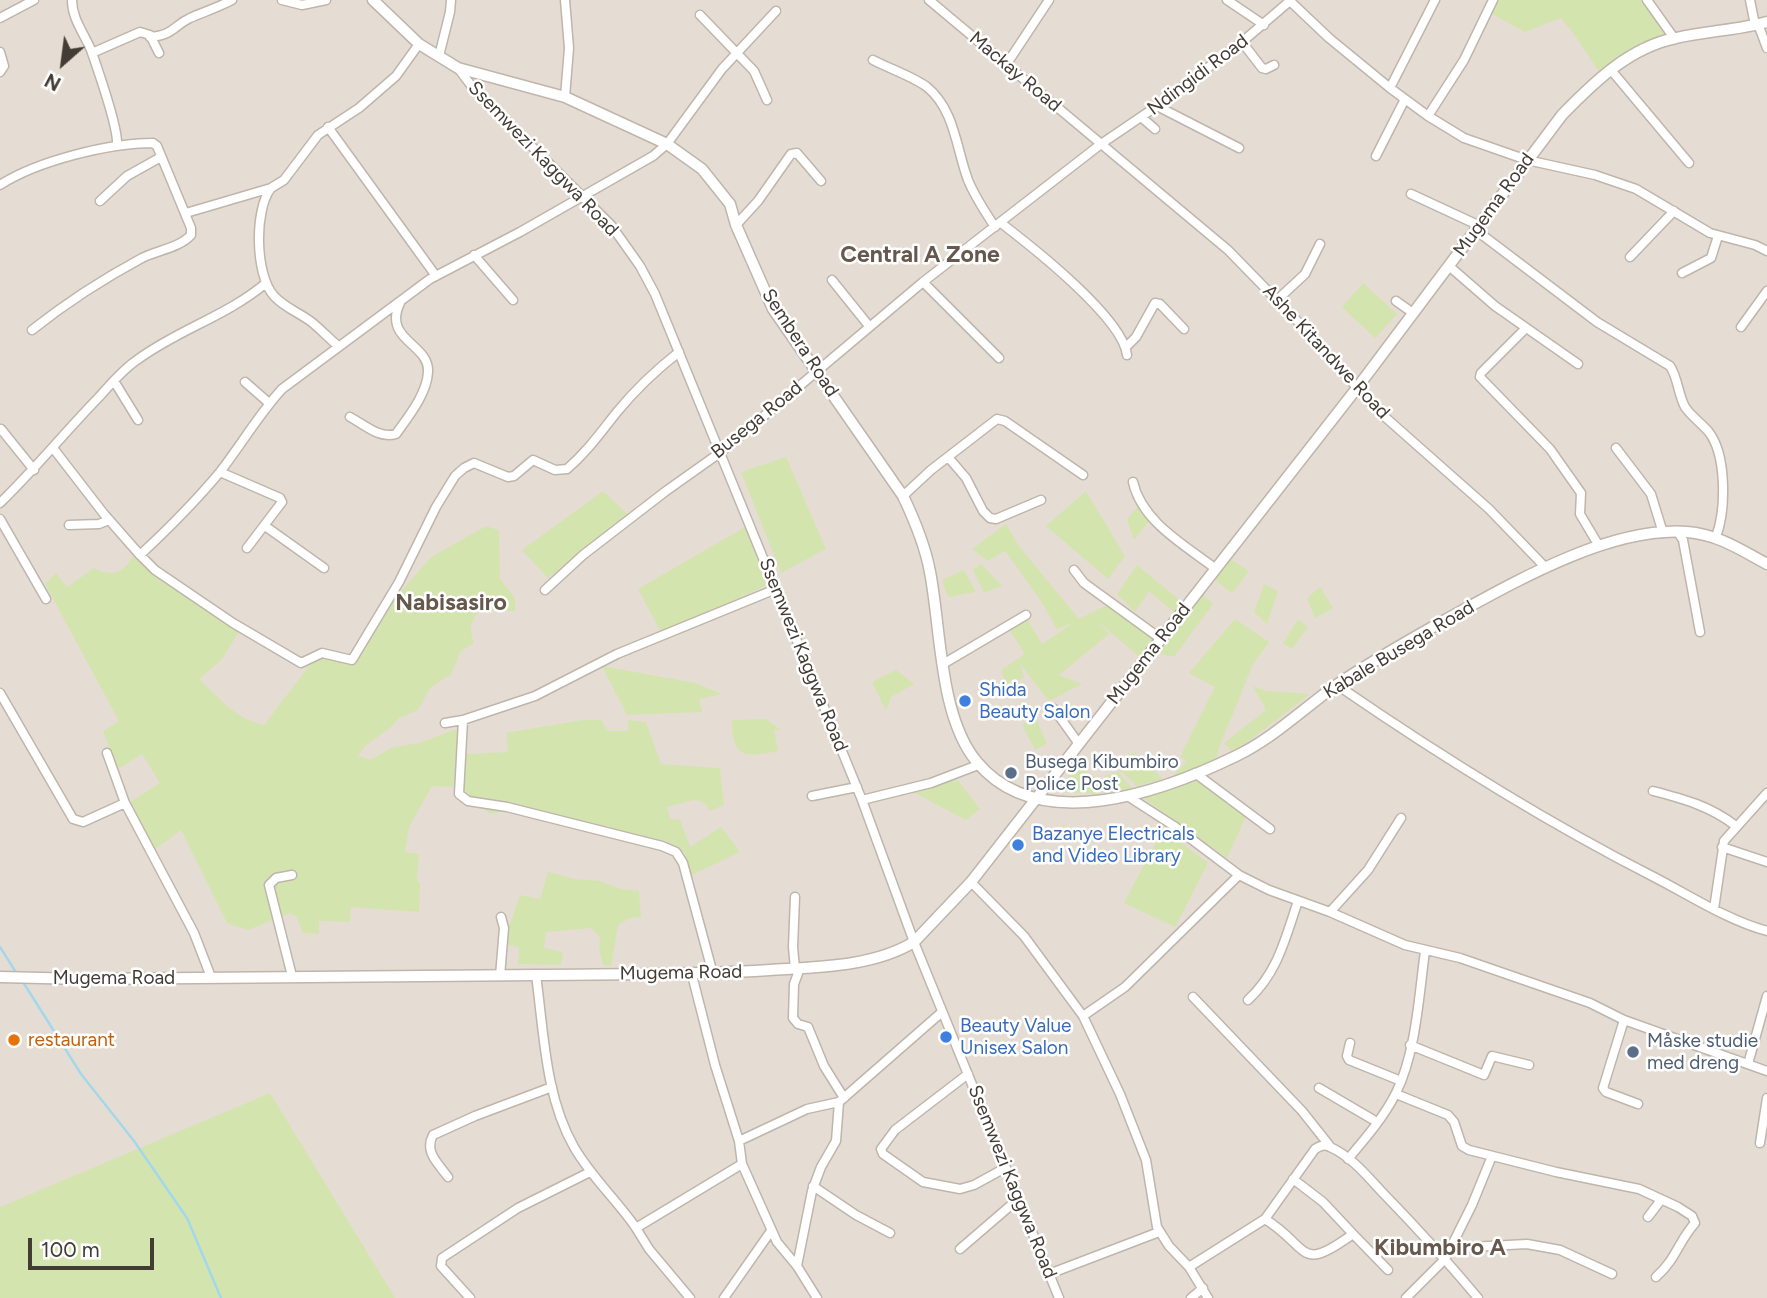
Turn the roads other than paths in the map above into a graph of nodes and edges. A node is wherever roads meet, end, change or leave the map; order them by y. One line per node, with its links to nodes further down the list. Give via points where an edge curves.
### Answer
1 (34, 0): 19 (street)
2 (72, 0): 28 (street, via 76,21)
3 (232, 0): 22 (street, via 188,19 164,36)
4 (282, 0): 5 (street, via 302,5)
5 (326, 0)
6 (373, 0): 25 (street, Sembera Road)
7 (451, 0): 31 (street)
8 (565, 0): 39 (street, via 569,48)
9 (929, 0): 33 (street, Mackay Road)
10 (1049, 0): 33 (street)
11 (1227, 0): 20 (street)
12 (1435, 0): 38 (street)
13 (1493, 0): 43 (street, via 1469,51)
14 (1647, 0): 23 (street)
15 (1750, 0): 21 (street)
16 (1287, 1): 20 (street, Ndingidi Road); 38 (street)
17 (776, 11): 30 (street)
18 (700, 15): 30 (street)
19 (0, 18)
20 (1264, 24): 24 (street, Ndingidi Road)
21 (1760, 24): 23 (street, Mugema Road); 26 (street)
22 (150, 37): 28 (street, via 144,32 130,34); 29 (street)
23 (1674, 38): 36 (street, Mugema Road)
24 (1242, 42): 34 (street, via 1262,68); 42 (street, Ndingidi Road)
25 (419, 44): 31 (street, Sembera Road); 45 (street, via 396,76)
26 (1767, 48)
27 (0, 52): 37 (street, via 4,66)
28 (92, 53): 47 (street)
29 (159, 53)
30 (736, 53): 41 (street, via 754,72); 48 (street)
31 (439, 56): 35 (street, Sembera Road)
32 (873, 60): 64 (street, via 926,87 942,104 980,206)
33 (1006, 65): 49 (street, Mackay Road)
34 (1274, 65)
35 (458, 68): 39 (street, Sembera Road); 59 (street, Ssemwezi Kaggwa Road)
36 (1611, 70): 53 (street, Mugema Road, via 1562,115); 54 (street)
37 (0, 72)
38 (1390, 88): 40 (street)
39 (565, 97): 48 (street, Sembera Road)
40 (1405, 99): 43 (street); 51 (street)
41 (767, 100)
42 (1157, 106): 44 (street, Ndingidi Road); 50 (street)
43 (1428, 116): 53 (street, via 1464,138)
44 (1141, 117): 46 (street); 49 (street, Ndingidi Road)
45 (328, 127): 57 (street, via 284,180); 73 (street)
46 (1155, 129)
47 (117, 144): 52 (street, via 153,143); 56 (street, via 39,167)
48 (667, 144): 59 (street); 63 (street, Sembera Road, via 715,182 730,204)
49 (1101, 144): 64 (street, Busega Road); 80 (street, Ashe Kitandwe Road, via 1191,217)
50 (1239, 148)
51 (1376, 156)
52 (162, 157): 60 (street, via 127,176); 62 (street)
53 (1527, 160): 61 (street, via 1620,183); 65 (street, Mugema Road)
54 (1689, 163)
55 (821, 181): 63 (street, via 797,153 791,154)
56 (0, 185)
57 (271, 188): 62 (street); 76 (street, via 261,206)
58 (1411, 194): 65 (street)
59 (582, 198): 69 (street); 89 (street, Ssemwezi Kaggwa Road, via 611,225 640,266)
60 (100, 201)
61 (1674, 211): 66 (street); 70 (street)
62 (186, 213): 87 (street, via 191,234 184,241 114,273)
63 (736, 225): 92 (street, Sembera Road, via 774,309)
64 (998, 225): 75 (street, Busega Road); 85 (street, via 1092,302 1127,351 1155,303)
65 (1478, 228): 71 (street, Mugema Road); 117 (street, via 1597,322 1670,366 1685,407 1709,432 1718,454 1723,509)
66 (1718, 236): 68 (street); 72 (street, via 1711,258)
67 (1320, 244): 80 (street, via 1305,274)
68 (1767, 251)
69 (474, 255): 73 (street); 79 (street)
70 (1630, 257)
71 (1449, 266): 82 (street, Mugema Road); 86 (street)
72 (1682, 273)
73 (436, 276): 78 (street)
74 (832, 280): 83 (street)
75 (923, 282): 83 (street, Busega Road); 90 (street)
76 (266, 284): 88 (street, via 284,306); 93 (street, via 151,350)
77 (1767, 291): 84 (street)
78 (401, 300): 88 (street); 97 (street, via 395,320 401,334 426,360 426,385 396,434 388,437)
79 (513, 300)
80 (1277, 300): 95 (street, Ashe Kitandwe Road)
81 (1396, 301): 82 (street)
82 (1413, 313): 95 (street, Mugema Road)
83 (869, 326): 92 (street, Busega Road)
84 (1741, 327)
85 (1184, 329)
86 (1525, 329): 91 (street); 118 (street, via 1480,377 1550,449 1581,493 1580,514)
87 (32, 330)
88 (338, 346): 96 (street)
89 (679, 352): 102 (street, Ssemwezi Kaggwa Road); 120 (street, via 648,378 566,469 555,470 533,460 508,477 474,463 455,476 352,660 322,653 300,663 233,623)
90 (999, 358)
91 (1578, 364)
92 (817, 371): 102 (street, Busega Road); 108 (street, Sembera Road)
93 (114, 381): 98 (street); 100 (street)
94 (245, 382): 96 (street)
95 (1357, 388): 123 (street, Ashe Kitandwe Road); 124 (street, Mugema Road)
96 (270, 403): 105 (street)
97 (350, 417)
98 (138, 420)
99 (1, 429): 104 (street)
100 (53, 448): 104 (street); 112 (street)
101 (1616, 448): 116 (street, via 1651,494)
102 (721, 452): 126 (street, Ssemwezi Kaggwa Road); 127 (street, Busega Road, via 634,515)
103 (948, 457): 106 (street, via 997,419); 108 (street); 109 (street, via 990,518)
104 (34, 470): 110 (street)
105 (220, 472): 114 (street, via 280,498 279,509); 120 (street)
106 (1083, 475)
107 (1133, 482): 124 (street, via 1156,522)
108 (903, 496): 132 (street, Sembera Road, via 925,551)
109 (1041, 500)
110 (0, 503)
111 (0, 519): 128 (street)
112 (109, 520): 113 (street); 120 (street)
113 (69, 526)
114 (265, 526): 119 (street); 122 (street)
115 (1677, 531): 116 (street, Kabale Busega Road); 117 (street, Kabale Busega Road); 130 (street, via 1683,540)
116 (1663, 533): 118 (street, Kabale Busega Road)
117 (1716, 537): 121 (street, Kabale Busega Road)
118 (1599, 546): 123 (street, Kabale Busega Road)
119 (247, 548)
120 (140, 555)
121 (1767, 564)
122 (324, 568)
123 (1546, 568): 133 (street, Kabale Busega Road, via 1420,634)
124 (1216, 569): 131 (street, Mugema Road)
125 (1074, 570): 131 (street, via 1084,583)
126 (776, 589): 136 (street, via 617,654 534,696); 142 (street, Ssemwezi Kaggwa Road)
127 (545, 590)
128 (46, 599)
129 (1026, 615): 132 (street)
130 (1700, 632)
131 (1161, 639): 138 (street, Mugema Road)
132 (943, 664): 140 (street, Sembera Road, via 952,711)
133 (1337, 685): 141 (street, Kabale Busega Road, via 1248,750); 160 (street, via 1537,815)
134 (0, 694): 149 (street, via 73,819 83,822)
135 (1054, 709): 138 (street)
136 (463, 720): 137 (street); 167 (street, via 458,794 464,799 677,852)
137 (445, 723)
138 (1079, 744): 147 (street, Mugema Road)
139 (107, 753): 149 (street)
140 (978, 765): 147 (street, Sembera Road, via 1008,787); 148 (street, via 919,787)
141 (1195, 773): 146 (street, Kabale Busega Road); 152 (street)
142 (857, 787): 145 (street); 148 (street, Ssemwezi Kaggwa Road)
143 (1653, 791): 151 (street, via 1698,803)
144 (1767, 793): 151 (street)
145 (812, 796)
146 (1129, 797): 147 (street, Kabale Busega Road, via 1085,801); 156 (street)
147 (1037, 798): 157 (street, Mugema Road)
148 (862, 800): 164 (street, Ssemwezi Kaggwa Road)
149 (125, 803): 173 (street, via 194,933)
150 (1401, 818): 161 (street, via 1368,870)
151 (1736, 826): 153 (street)
152 (1270, 829)
153 (1722, 848): 154 (street); 160 (street)
154 (1767, 862)
155 (292, 875): 170 (street, via 268,884)
156 (1239, 875): 159 (street); 178 (street, via 1125,987)
157 (971, 882): 164 (street, Mugema Road); 178 (street, via 1024,936)
158 (795, 897): 166 (street)
159 (1298, 901): 161 (street); 176 (street, via 1272,972)
160 (1714, 909): 163 (street)
161 (1330, 912): 165 (street)
162 (501, 917): 171 (street, via 505,928)
163 (1767, 932)
164 (914, 942): 166 (street, Mugema Road, via 872,959); 177 (street, Ssemwezi Kaggwa Road)
165 (1425, 951): 179 (street, via 1473,962 1590,1003); 181 (street)
166 (797, 969): 167 (street, Mugema Road); 191 (street, via 793,1018 808,1027)
167 (713, 974): 169 (street, Mugema Road)
168 (537, 975): 169 (street, Mugema Road); 171 (street, Mugema Road); 187 (street)
169 (692, 975): 194 (street)
170 (292, 976): 171 (street, Mugema Road); 173 (street, Mugema Road)
171 (500, 976)
172 (0, 977): 173 (street, Mugema Road)
173 (211, 977)
174 (1767, 996): 182 (street)
175 (1193, 997): 196 (street, via 1302,1111)
176 (1248, 1000)
177 (942, 1012): 185 (street, Ssemwezi Kaggwa Road); 191 (street)
178 (1083, 1016): 211 (street, via 1146,1160)
179 (1624, 1020): 182 (street); 192 (street, via 1603,1088)
180 (1350, 1043): 186 (street, via 1349,1060)
181 (1410, 1045): 183 (street, via 1484,1075 1492,1056); 186 (street)
182 (1748, 1064): 184 (street)
183 (1529, 1065)
184 (1767, 1071)
185 (968, 1074): 200 (street, Ssemwezi Kaggwa Road); 200 (street, via 895,1130 882,1145 883,1154 923,1182 960,1189)
186 (1401, 1081): 189 (street)
187 (552, 1087): 201 (street, via 559,1117); 202 (street, via 433,1135 431,1153)
188 (1319, 1088): 193 (street)
189 (1395, 1094): 193 (street); 197 (street, via 1448,1115 1462,1146)
190 (1767, 1098): 195 (street)
191 (841, 1100): 194 (street, via 807,1109); 204 (street, via 836,1141)
192 (1637, 1104)
193 (1377, 1122): 198 (street)
194 (739, 1141): 199 (street)
195 (1760, 1143)
196 (1329, 1146): 198 (street); 203 (street, via 1315,1149)
197 (1492, 1156): 205 (street, via 1632,1187); 214 (street)
198 (1348, 1159): 216 (street)
199 (742, 1164): 209 (street); 210 (street)
200 (1005, 1168): 206 (street, Ssemwezi Kaggwa Road)
201 (590, 1172): 209 (street); 224 (street, via 518,1208 442,1258 441,1266)
202 (448, 1177)
203 (1293, 1179): 208 (street); 213 (street)
204 (813, 1186): 212 (street); 217 (street)
205 (1661, 1199): 207 (street); 222 (street, via 1687,1213 1695,1223 1674,1260)
206 (1017, 1200): 215 (street); 220 (street, Ssemwezi Kaggwa Road)
207 (1648, 1217)
208 (1265, 1220): 213 (street, via 1311,1256 1325,1253); 218 (street)
209 (636, 1228): 225 (street)
210 (771, 1231): 217 (street); 226 (street)
211 (1159, 1232): 218 (street); 220 (street)
212 (890, 1233)
213 (1353, 1234): 219 (street)
214 (1451, 1248): 216 (street); 221 (street, via 1527,1244 1560,1250)
215 (960, 1249)
216 (1445, 1259): 231 (street); 232 (street)
217 (797, 1266): 227 (street)
218 (1189, 1267): 223 (street)
219 (1388, 1270)
220 (1049, 1274): 228 (street, Ssemwezi Kaggwa Road)
221 (1612, 1274)
222 (1656, 1277)
223 (1203, 1288): 229 (street); 230 (street)
224 (470, 1298)
225 (690, 1298)
226 (724, 1298)
227 (817, 1298)
228 (1058, 1298)
229 (1191, 1298)
230 (1209, 1298)
231 (1406, 1298)
232 (1478, 1298)

